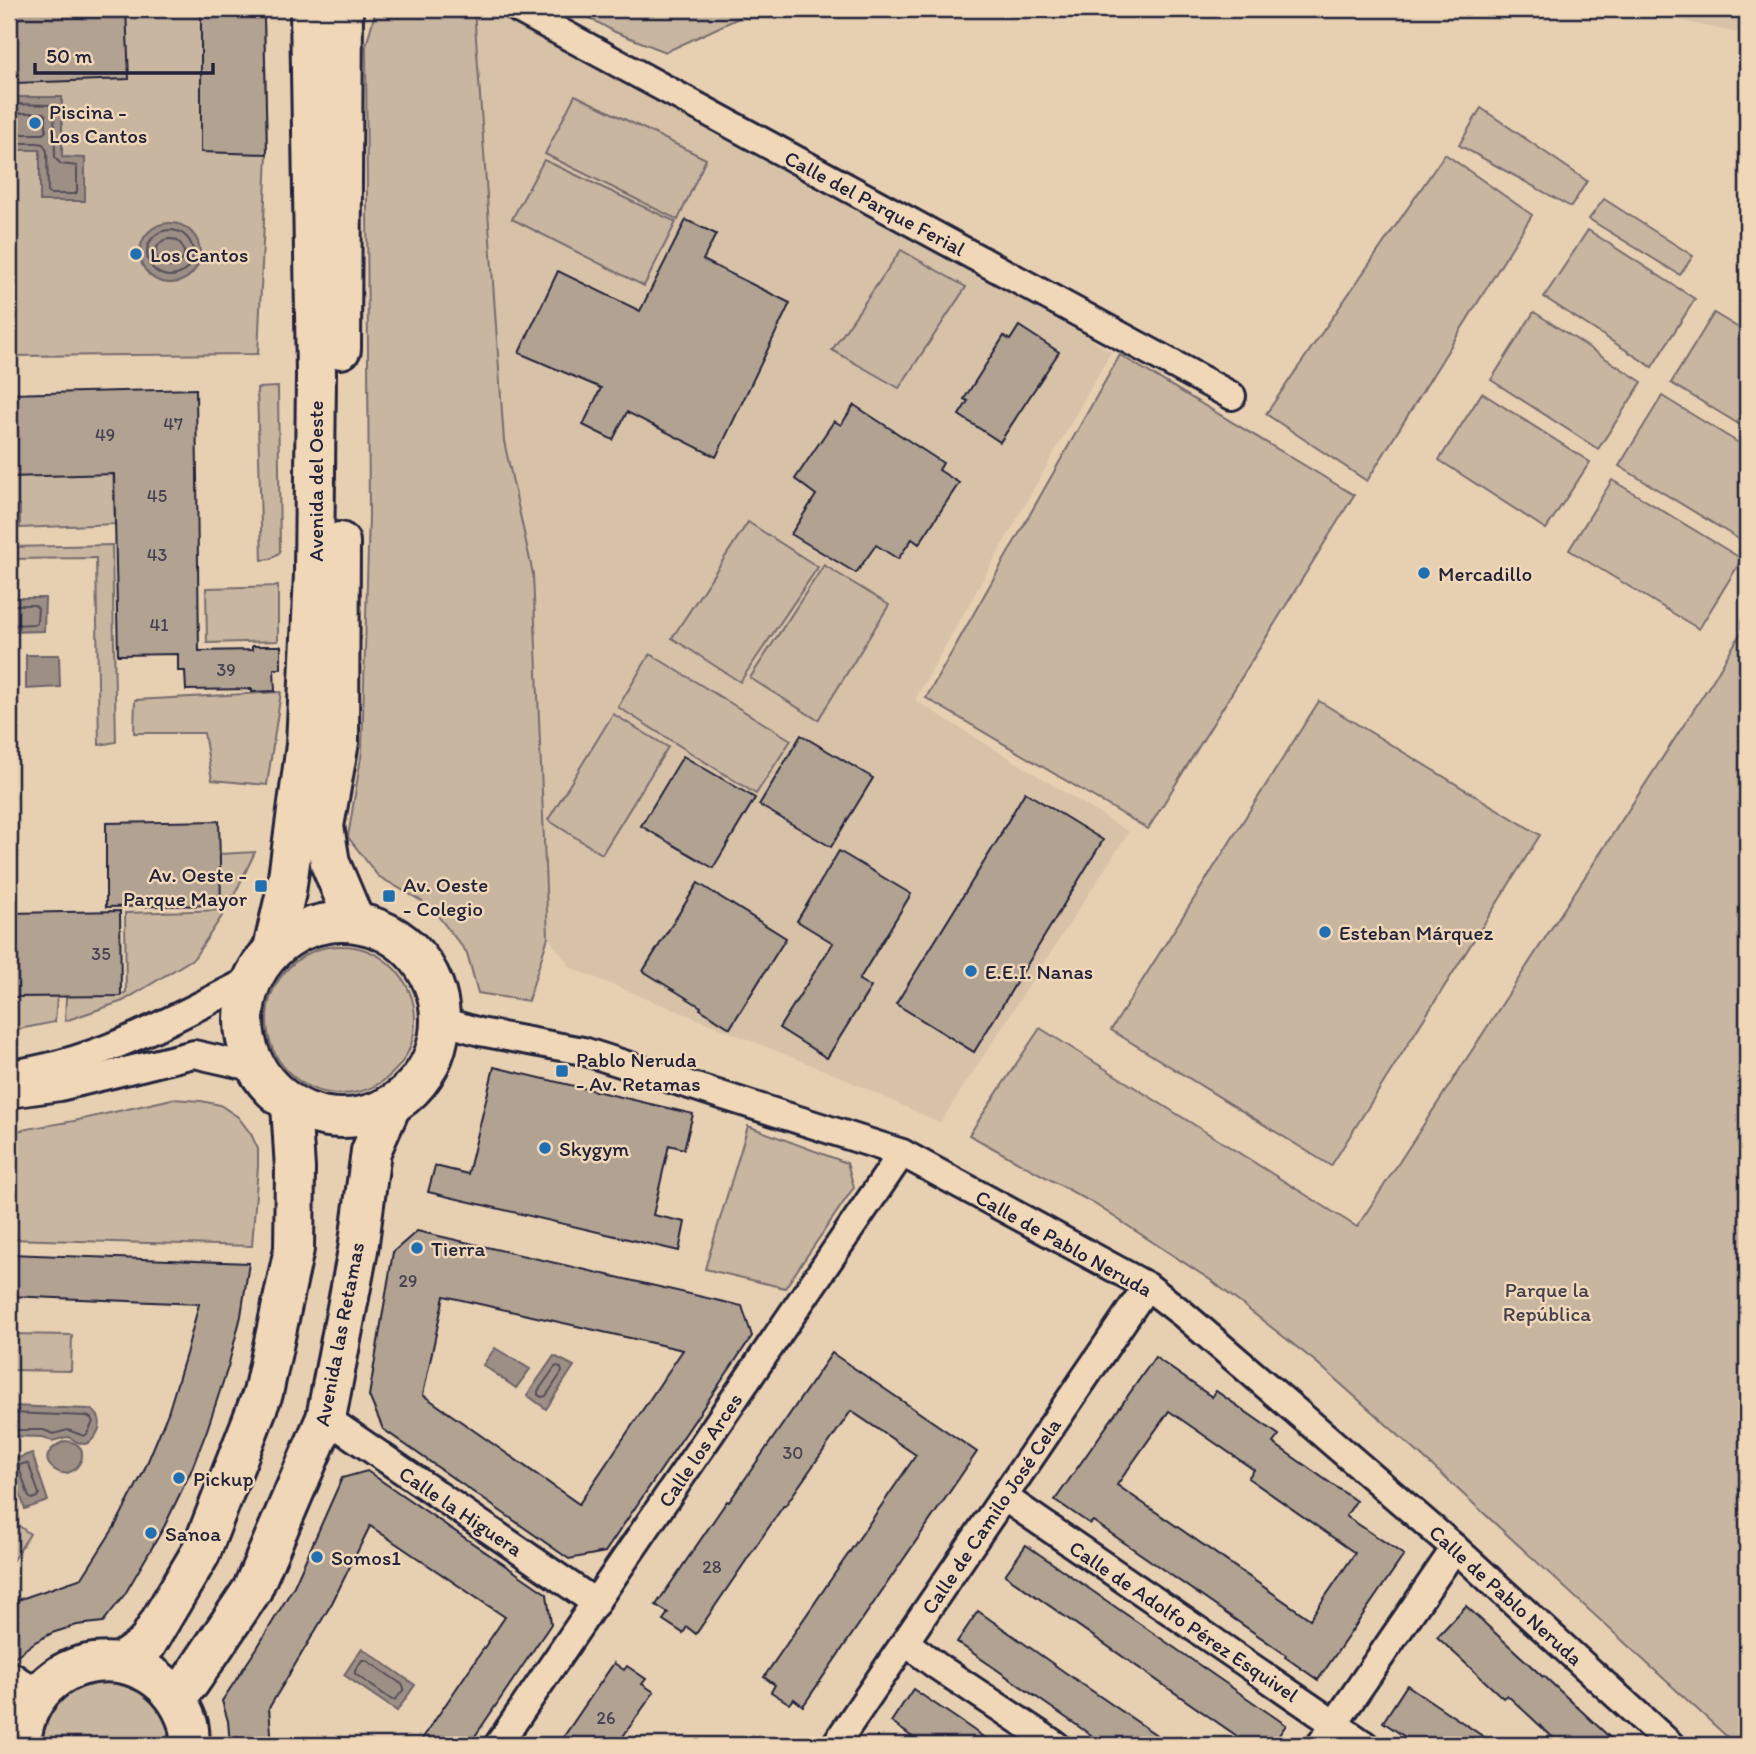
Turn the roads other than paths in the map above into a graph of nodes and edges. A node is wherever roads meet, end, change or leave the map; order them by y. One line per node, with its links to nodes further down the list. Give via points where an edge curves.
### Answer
1 (310, 9): 6 (street, Avenida del Oeste, via 316,375 306,745 286,892)
2 (343, 9): 5 (street, Avenida del Oeste, via 339,742 324,826 330,863)
3 (518, 9): 4 (street, Calle del Parque Ferial)
4 (1232, 396)
5 (355, 922): 6 (street, via 326,922 298,932); 7 (street, via 381,928 407,944 426,966 438,992)
6 (263, 964): 8 (street, via 244,1009 246,1040); 9 (street, via 143,1035 61,1064)
7 (442, 1021): 12 (street, via 435,1055 417,1084); 13 (street, Calle de Pablo Neruda, via 583,1051)
8 (256, 1068): 10 (street, via 194,1054 60,1087); 11 (street)
9 (9, 1074)
10 (9, 1094)
11 (291, 1105): 12 (street, via 341,1119 367,1116); 20 (street, via 294,1249 263,1393 200,1554 146,1645)
12 (391, 1106): 15 (street, Avenida las Retamas, via 371,1151 358,1250)
13 (902, 1153): 14 (street, Calle de Pablo Neruda); 18 (street, Calle los Arces)
14 (1147, 1286): 16 (street, Calle de Camilo José Cela); 17 (street, Calle de Pablo Neruda)
15 (326, 1418): 18 (street, Calle la Higuera); 22 (street, Avenida las Retamas, via 252,1590)
16 (1004, 1497): 19 (street, Calle de Camilo José Cela); 23 (street, Calle de Adolfo Pérez Esquivel)
17 (1455, 1548): 23 (street); 30 (street, Calle de Pablo Neruda)
18 (596, 1603): 26 (street, Calle los Arces)
19 (905, 1642): 27 (street, Calle de Camilo José Cela); 28 (street)
20 (121, 1662): 21 (street, via 98,1661); 22 (street, via 152,1674)
21 (24, 1684): 24 (street, via 27,1712)
22 (175, 1697): 25 (street, via 189,1726)
23 (1327, 1735): 29 (street, Calle de Adolfo Pérez Esquivel)
24 (21, 1745)
25 (190, 1745)
26 (498, 1745)
27 (835, 1745)
28 (1056, 1745)
29 (1365, 1745)
30 (1671, 1745)

